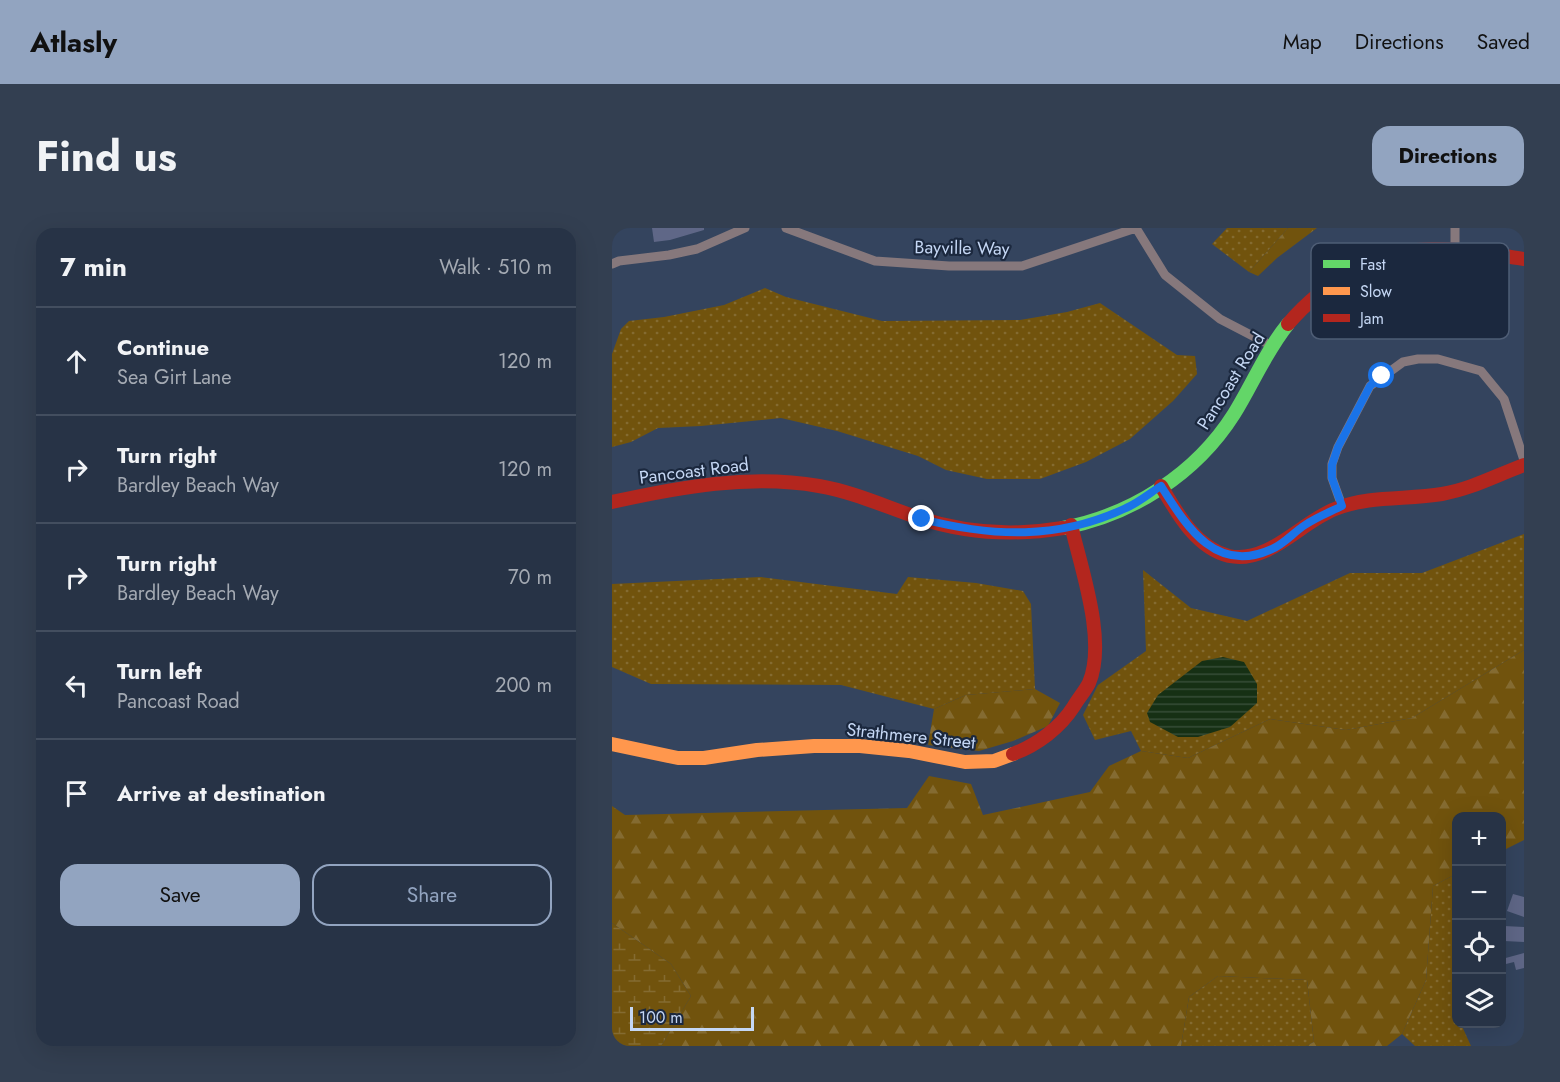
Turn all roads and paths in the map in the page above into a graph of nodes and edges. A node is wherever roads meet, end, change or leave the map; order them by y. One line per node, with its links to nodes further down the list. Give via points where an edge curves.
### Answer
1 (746, 228): 6 (street, via 697,249)
2 (786, 228): 3 (street, Bayville Way, via 875,261 981,266 1022,266)
3 (1136, 228): 8 (street, via 1165,275 1220,319)
4 (1509, 257): 5 (street, Pancoast Road)
5 (1524, 259)
6 (612, 264)
7 (1311, 300): 8 (street, Pancoast Road, via 1284,329)
8 (1274, 347): 11 (street, Pancoast Road, via 1233,417 1212,444 1191,466)
9 (1524, 460): 13 (street, via 1504,399 1481,371 1438,359 1403,362 1370,386 1338,447 1332,478)
10 (1524, 465): 13 (street, via 1443,494 1372,499)
11 (1161, 486): 13 (street, via 1197,536 1213,550 1230,556 1273,549 1305,525); 14 (street, Pancoast Road, via 1126,508)
12 (612, 502): 14 (street, Pancoast Road, via 657,491 732,481 774,481 860,496 957,528 997,533 1046,531)
13 (1342, 506)
14 (1071, 525): 15 (street, Strathmere Street, via 1093,615 1095,650 1089,682 1068,715 1022,752 994,760 965,762 909,751 814,746 678,758)
15 (612, 744)

